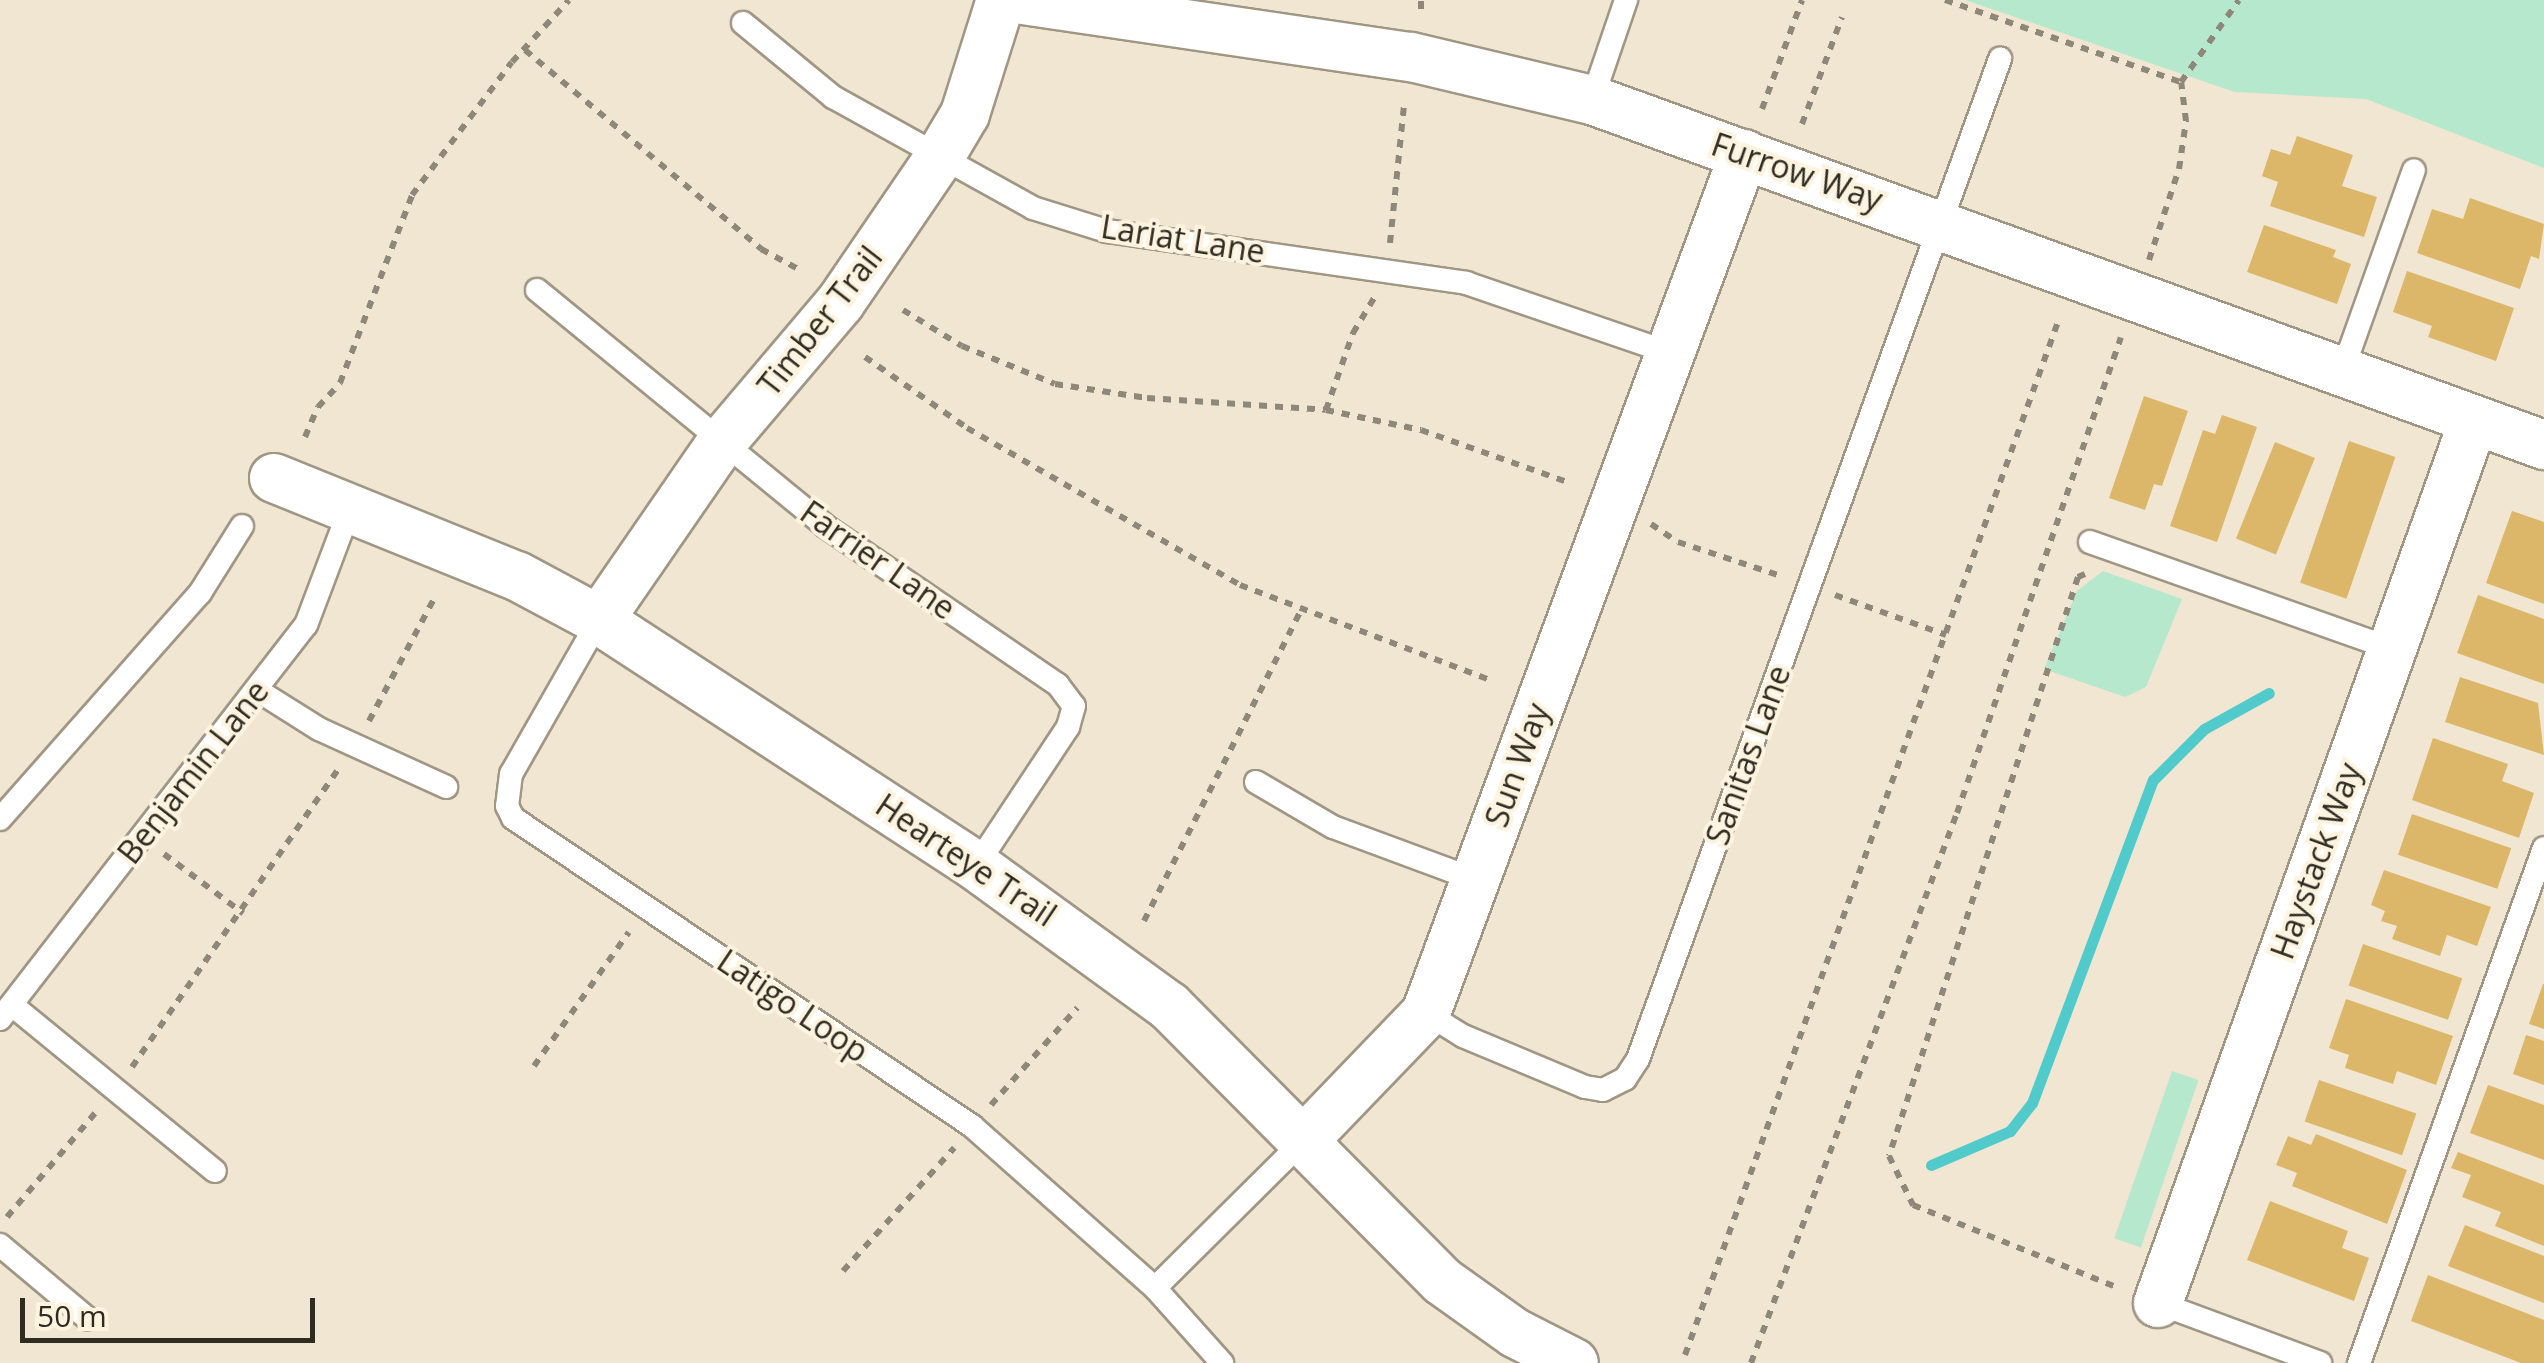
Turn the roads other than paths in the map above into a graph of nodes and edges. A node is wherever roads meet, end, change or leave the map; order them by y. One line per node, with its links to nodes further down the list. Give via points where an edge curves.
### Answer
1 (1001, 0): 9 (street, Timber Trail, via 965,114)
2 (1023, 0): 4 (street, Furrow Way)
3 (1626, 0): 7 (lane)
4 (1195, 12): 7 (street, Furrow Way)
5 (742, 23): 9 (lane, Lariat Lane, via 833,97)
6 (2000, 58): 11 (lane)
7 (1592, 100): 8 (street, Furrow Way)
8 (1744, 154): 11 (street, Furrow Way); 13 (street, Sun Way)
9 (939, 158): 13 (lane, Lariat Lane, via 1033,208 1108,231 1466,283); 16 (street, Timber Trail, via 840,303)
10 (2414, 170): 14 (lane)
11 (1940, 222): 14 (street, Furrow Way); 32 (lane, Sanitas Lane, via 1638,1059 1625,1079 1603,1090 1585,1087 1462,1036)
12 (537, 290): 16 (lane, Farrier Lane)
13 (1667, 352): 30 (street, Sun Way)
14 (2342, 372): 15 (street, Furrow Way)
15 (2474, 420): 17 (street, Furrow Way); 23 (street, Haystack Way)
16 (722, 442): 22 (street, Timber Trail); 29 (lane, Farrier Lane, via 826,526 1058,685 1074,706 1068,727)
17 (2544, 445)
18 (274, 478): 19 (street, Hearteye Trail)
19 (351, 506): 22 (street, Hearteye Trail, via 517,576); 24 (lane, Benjamin Lane, via 306,625)
20 (242, 526): 27 (lane, via 200,593)
21 (2090, 542): 23 (lane)
22 (598, 620): 29 (street, Hearteye Trail); 36 (lane, Latigo Loop, via 511,774 507,806 527,830 972,1126)
23 (2392, 649): 37 (street, Haystack Way)
24 (257, 690): 26 (lane, via 355,746); 31 (lane, Benjamin Lane)
25 (1256, 782): 30 (lane, via 1333,827)
26 (446, 787)
27 (0, 818)
28 (2544, 848): 42 (lane)
29 (976, 866): 33 (street, Hearteye Trail, via 1169,1006)
30 (1476, 880): 32 (street, Sun Way)
31 (6, 1012): 34 (lane)
32 (1426, 1012): 33 (street, Sun Way)
33 (1303, 1141): 36 (lane, Sun Way); 39 (street, Hearteye Trail, via 1442,1281)
34 (215, 1172)
35 (0, 1245): 38 (lane)
36 (1156, 1288): 40 (lane, Latigo Loop)
37 (2158, 1303): 41 (lane)
38 (87, 1318)
39 (1566, 1362)
40 (1222, 1363)
41 (2320, 1363)
42 (2360, 1363)

